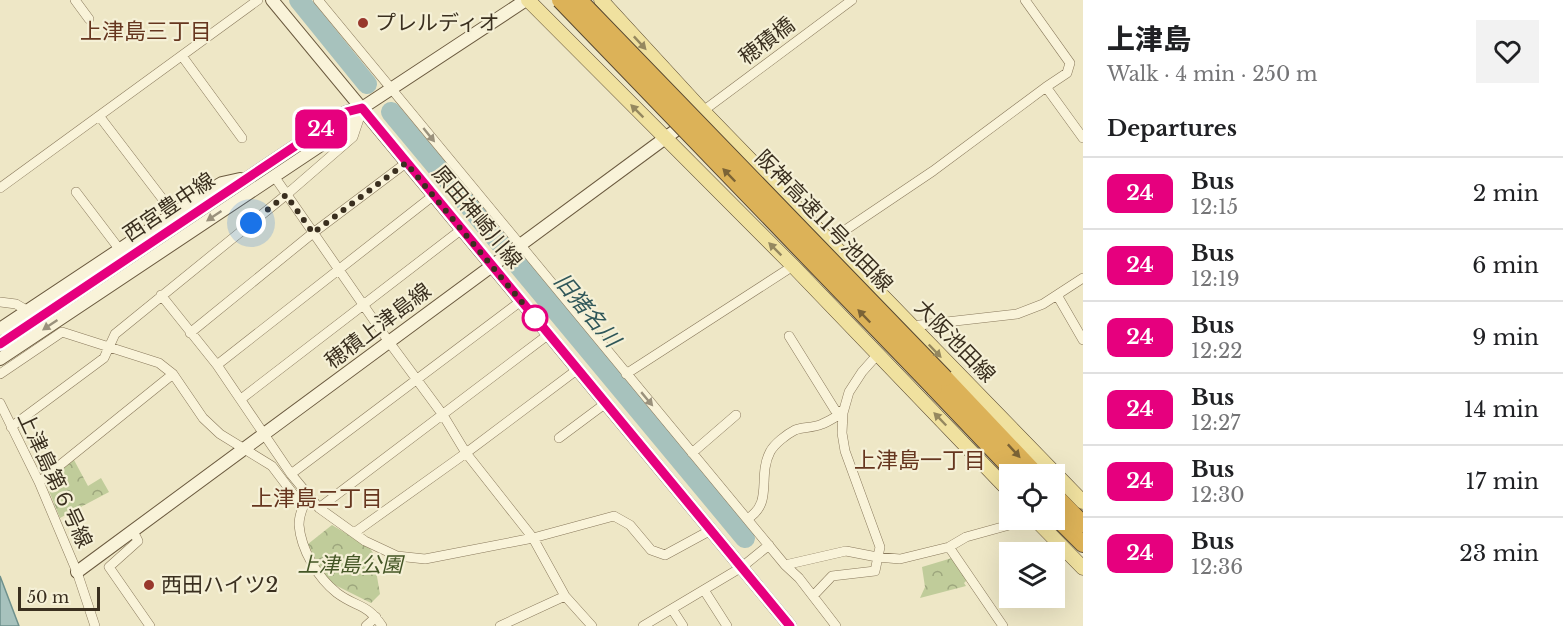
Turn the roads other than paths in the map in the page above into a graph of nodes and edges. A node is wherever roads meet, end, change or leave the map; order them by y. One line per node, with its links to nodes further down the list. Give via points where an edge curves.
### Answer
1 (75, 0): 11 (street)
2 (258, 0): 12 (street)
3 (272, 0): 15 (street, 原田神崎川線)
4 (318, 0): 14 (street)
5 (527, 0): 14 (street, 西宮豊中線); 20 (main road, one-way to 5)
6 (560, 0): 62 (highway, 阪神高速11号池田線, one-way to 6, bridge)
7 (579, 0): 62 (highway, 阪神高速11号池田線, bridge)
8 (601, 0): 16 (main road, 大阪池田線, one-way to 16)
9 (852, 0): 16 (street, 穂積橋)
10 (1025, 0): 13 (street, via 1070,63 1067,73)
11 (89, 19)
12 (182, 56): 17 (street); 18 (street)
13 (1046, 87): 19 (street); 31 (street, via 933,171)
14 (392, 90): 15 (street, 西宮豊中線); 32 (street, one-way to 32)
15 (362, 108): 21 (street, 原田神崎川線); 22 (street, 西宮豊中線, via 354,123); 23 (street, 西宮豊中線, via 346,112); 26 (street, via 353,137)
16 (703, 111): 20 (street, 穂積上津島線); 31 (main road, 大阪池田線)
17 (100, 117): 24 (street); 28 (street)
18 (242, 138)
19 (1083, 138)
20 (665, 139): 32 (street, 穂積上津島線); 35 (main road, one-way to 20)
21 (406, 163): 27 (street, 原田神崎川線); 30 (street)
22 (274, 176): 26 (street); 38 (street, 西宮豊中線, one-way to 38)
23 (249, 177): 28 (street, via 222,183); 38 (street, 西宮豊中線)
24 (0, 188)
25 (76, 192): 33 (street)
26 (286, 195): 30 (street); 40 (street)
27 (434, 195): 29 (street, 原田神崎川線); 36 (street)
28 (174, 214): 33 (street)
29 (462, 229): 34 (street, 原田神崎川線); 43 (street)
30 (313, 233): 36 (street); 47 (street)
31 (828, 241): 45 (main road, 大阪池田線)
32 (518, 246): 34 (street, 穂積上津島線); 60 (street)
33 (120, 250): 44 (street)
34 (496, 262): 41 (street, 原田神崎川線); 51 (street, 穂積上津島線)
35 (793, 266): 54 (main road); 60 (street)
36 (338, 268): 43 (street); 56 (street)
37 (1083, 278): 39 (street)
38 (95, 288): 52 (street, 西宮豊中線); 55 (street, 西宮豊中線, one-way to 55)
39 (1057, 294): 45 (street, via 1017,314); 50 (street)
40 (162, 295): 47 (street); 53 (street, via 115,334)
41 (521, 301): 48 (street, 原田神崎川線); 61 (street)
42 (0, 302): 44 (street)
43 (363, 304): 51 (street); 63 (street)
44 (28, 311): 46 (street)
45 (911, 326): 80 (main road, 大阪池田線, one-way to 80)
46 (0, 329)
47 (190, 333): 56 (street)
48 (549, 334): 57 (street, 原田神崎川線); 67 (street)
49 (789, 336): 66 (street, via 835,410)
50 (1083, 340)
51 (389, 342): 61 (street); 70 (street, 穂積上津島線)
52 (0, 344)
53 (109, 348): 58 (street, via 62,332); 59 (street, via 159,363); 69 (street, via 104,358)
54 (878, 354): 66 (street, via 849,392); 78 (main road, one-way to 54)
55 (0, 359)
56 (217, 364): 63 (street)
57 (578, 369): 65 (street, 原田神崎川線); 73 (street)
58 (0, 374)
59 (173, 374): 72 (street, via 204,418 220,434); 79 (street)
60 (626, 374): 74 (street, one-way to 74)
61 (417, 378): 67 (street); 77 (street)
62 (940, 383): 75 (highway, 阪神高速11号池田線); 76 (highway, 阪神高速11号池田線, one-way to 76)
63 (242, 399): 70 (street)
64 (0, 403): 69 (street, 上津島第６号線)
65 (606, 403): 71 (street); 87 (street, 原田神崎川線)
66 (843, 413): 83 (street, via 808,429 796,429 771,451 763,504); 95 (street, via 845,451 880,547)
67 (443, 415): 73 (street); 82 (street)
68 (736, 415): 74 (street)
69 (11, 427): 79 (street, 上津島第６号線)
70 (266, 435): 72 (street, 穂積上津島線); 77 (street)
71 (559, 438)
72 (245, 449): 89 (street, 穂積上津島線); 104 (street, via 272,466 303,507 299,523 304,545 320,576 338,594)
73 (466, 453): 90 (street); 91 (street)
74 (692, 453): 83 (street)
75 (1008, 464)
76 (1025, 464)
77 (291, 474): 82 (street)
78 (999, 480)
79 (39, 482): 99 (street, 上津島第６号線)
80 (1083, 502)
81 (1065, 505): 84 (highway)
82 (319, 508): 90 (street)
83 (747, 519): 93 (street)
84 (1083, 524)
85 (1065, 525): 92 (highway)
86 (999, 528): 94 (street, via 966,537)
87 (711, 530): 91 (street, via 664,555 651,550 630,525 614,516); 97 (street, 原田神崎川線)
88 (1046, 530): 98 (main road)
89 (133, 531): 99 (street, 穂積上津島線); 106 (street, via 138,541 109,567)
90 (354, 533): 91 (street, via 397,556 425,559)
91 (533, 538): 101 (street)
92 (1083, 544)
93 (769, 545): 96 (street); 97 (street)
94 (949, 547): 95 (street, via 900,559); 116 (street)
95 (877, 557): 96 (street, via 846,551); 102 (street, via 874,570 832,576)
96 (785, 565): 102 (street)
97 (742, 567): 100 (street); 114 (street, 原田神崎川線)
98 (1083, 568)
99 (77, 572): 105 (street, 上津島第６号線)
100 (704, 590): 103 (street); 113 (street)
101 (565, 596): 109 (street); 110 (street)
102 (813, 596): 115 (street)
103 (672, 609): 111 (street); 112 (street)
104 (376, 617): 107 (street); 108 (street)
105 (95, 626)
106 (150, 626)
107 (366, 626)
108 (382, 626)
109 (500, 626)
110 (592, 626)
111 (643, 626)
112 (683, 626)
113 (727, 626)
114 (790, 626)
115 (836, 626)
116 (1003, 626)

